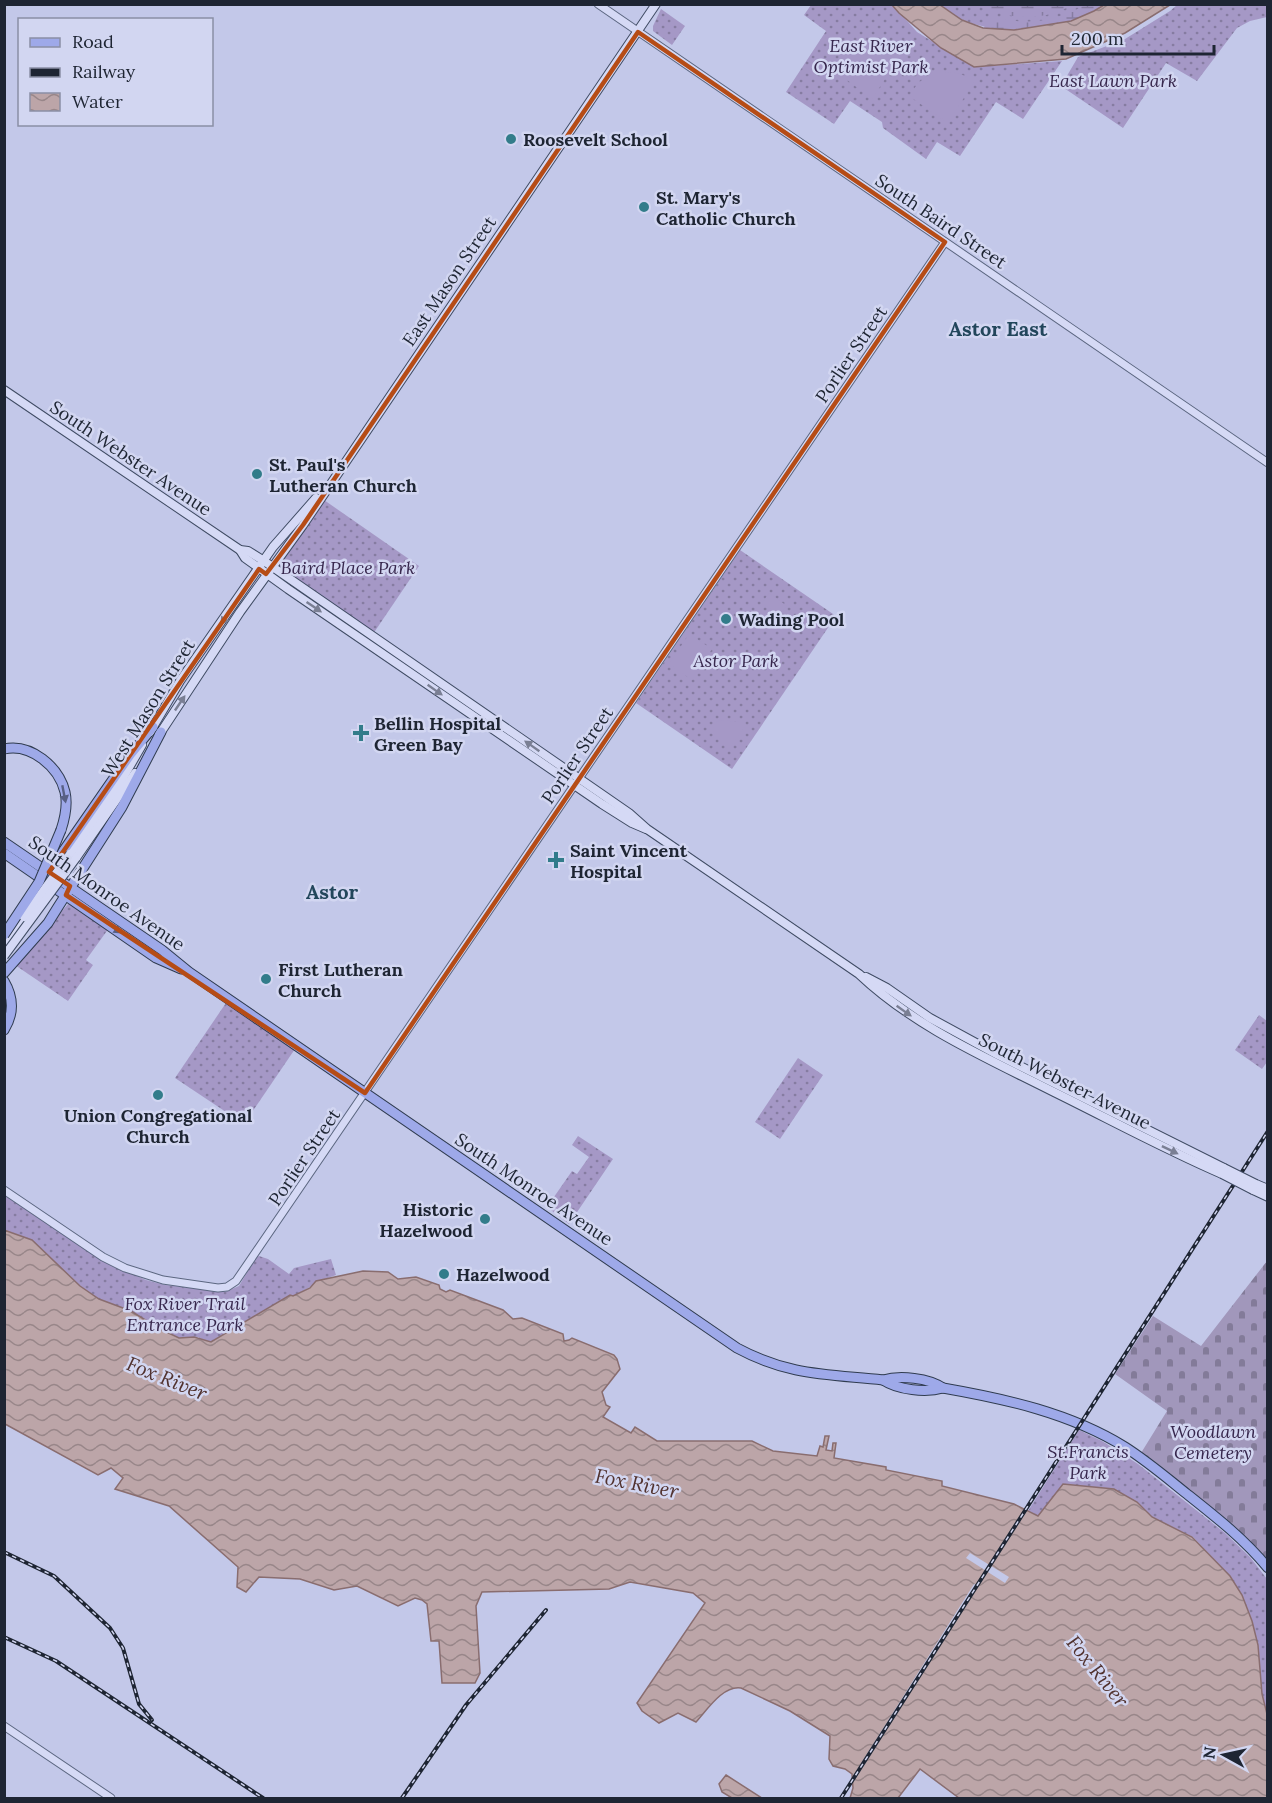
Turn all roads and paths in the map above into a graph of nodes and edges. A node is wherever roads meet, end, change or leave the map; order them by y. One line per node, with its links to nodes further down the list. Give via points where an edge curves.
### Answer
1 (598, 4): 3 (street, South Baird Street)
2 (656, 4): 3 (main road, East Mason Street)
3 (638, 32): 4 (street, South Baird Street); 7 (main road, East Mason Street)
4 (945, 242): 6 (street, South Baird Street); 13 (street, Porlier Street)
5 (4, 390): 8 (main road, South Webster Avenue)
6 (1268, 463)
7 (323, 493): 8 (main road, West Mason Street, via 288,528); 9 (main road, East Mason Street)
8 (261, 565): 9 (main road, South Webster Avenue); 10 (main road, South Webster Avenue); 11 (main road, West Mason Street, one-way to 11, via 185,674)
9 (271, 567): 10 (main road, East Mason Street); 13 (main road, South Webster Avenue, one-way to 9)
10 (266, 574): 11 (main road, West Mason Street, one-way to 10); 13 (main road, South Webster Avenue, one-way to 13)
11 (157, 730): 14 (main road, via 130,755); 17 (main road, West Mason Street, via 128,786); 20 (main road, via 122,807)
12 (4, 749): 21 (main road, one-way to 21, bridge, via 30,750 46,762 59,778 66,809 39,882)
13 (577, 782): 27 (street, Porlier Street); 28 (main road, South Webster Avenue, bridge, via 629,813 859,974 930,1018)
14 (80, 826): 18 (main road, via 56,852); 19 (main road)
15 (4, 842): 18 (main road, South Monroe Avenue)
16 (4, 853): 19 (main road, South Monroe Avenue)
17 (73, 856): 22 (main road, West Mason Street, bridge); 23 (main road, West Mason Street, bridge)
18 (30, 860): 19 (main road, South Monroe Avenue)
19 (46, 876): 20 (main road, South Monroe Avenue)
20 (68, 890): 24 (main road, via 48,923); 27 (main road, South Monroe Avenue, via 156,958 189,972)
21 (4, 934)
22 (4, 944)
23 (4, 956)
24 (4, 973)
25 (4, 981): 26 (main road, via 12,1004)
26 (5, 1030)
27 (365, 1093): 30 (street, Porlier Street, via 233,1284 218,1288 181,1283 125,1268); 32 (main road, South Monroe Avenue, via 736,1348 793,1371 935,1383 1026,1405 1091,1428 1143,1459 1213,1514)
28 (1255, 1187): 29 (main road, South Webster Avenue); 31 (main road, South Webster Avenue)
29 (1268, 1189)
30 (4, 1190)
31 (1268, 1197)
32 (1268, 1568)
33 (4, 1726): 34 (street)
34 (111, 1798)

